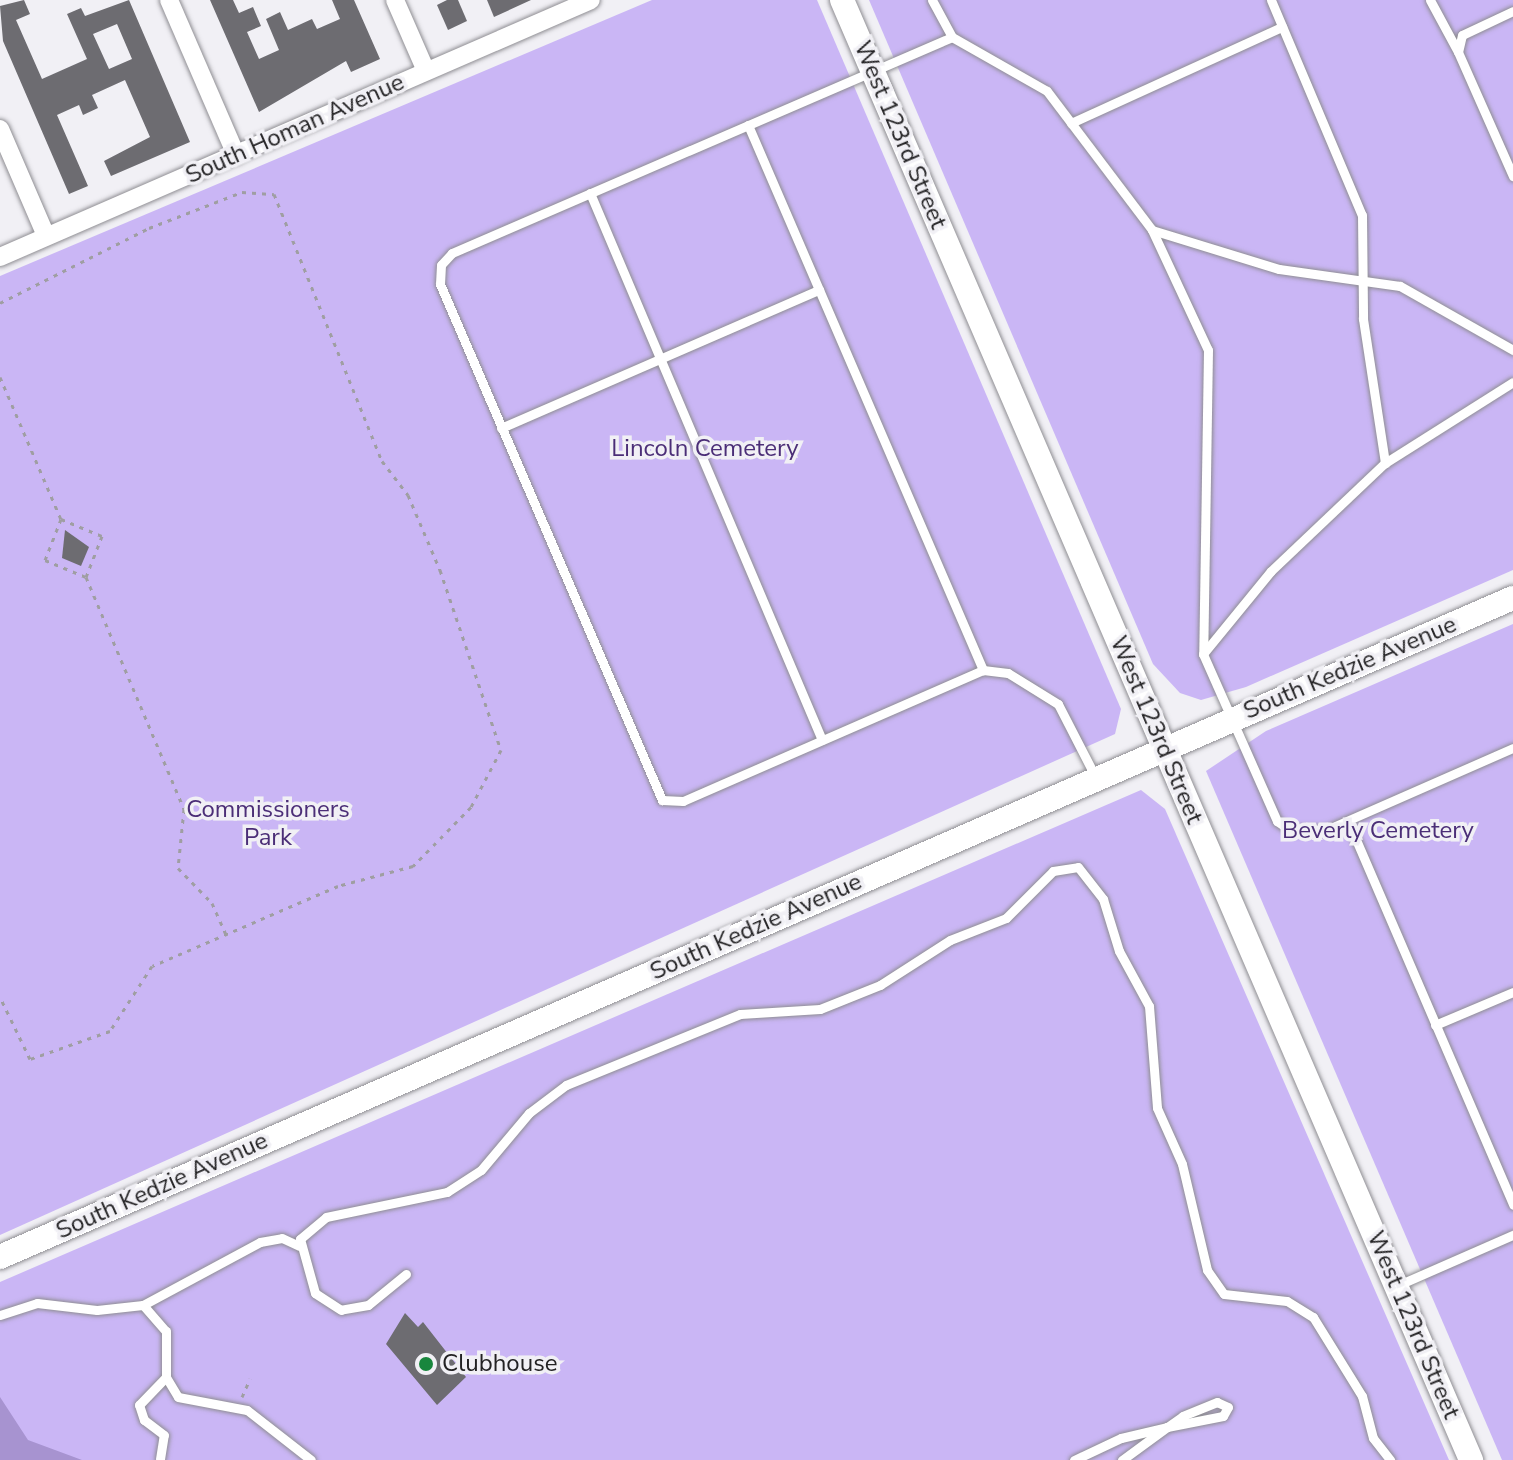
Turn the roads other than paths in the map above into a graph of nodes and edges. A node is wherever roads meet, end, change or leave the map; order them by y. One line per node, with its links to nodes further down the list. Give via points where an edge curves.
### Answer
1 (169, 0): 17 (street)
2 (395, 0): 13 (street)
3 (591, 0): 13 (street, South Homan Avenue)
4 (842, 0): 12 (main road, West 123rd Street)
5 (932, 0): 10 (lane)
6 (1271, 0): 9 (lane)
7 (1430, 0): 11 (lane)
8 (1513, 11): 11 (lane, via 1462,35)
9 (1282, 27): 14 (lane); 23 (lane, via 1362,215)
10 (952, 37): 12 (lane); 14 (lane, via 1031,78)
11 (1458, 52): 18 (lane)
12 (872, 69): 15 (lane); 35 (main road, West 123rd Street)
13 (426, 71): 17 (street, South Homan Avenue)
14 (1071, 123): 20 (lane)
15 (748, 125): 19 (lane); 24 (lane)
16 (0, 129): 21 (street)
17 (236, 155): 21 (street, South Homan Avenue)
18 (1513, 176)
19 (590, 193): 26 (lane); 28 (lane, via 452,253 441,265 440,284)
20 (1152, 230): 23 (lane, via 1202,251); 31 (lane, via 1208,350)
21 (46, 236): 22 (street, South Homan Avenue)
22 (0, 257)
23 (1363, 281): 25 (lane, via 1421,295); 29 (lane)
24 (819, 290): 26 (lane); 32 (lane)
25 (1513, 350)
26 (661, 360): 28 (lane); 34 (lane)
27 (1513, 382): 29 (lane)
28 (501, 428): 34 (lane, via 662,800 683,801)
29 (1385, 463): 31 (lane, via 1271,571)
30 (1513, 598): 33 (main road, South Kedzie Avenue)
31 (1203, 654): 33 (lane)
32 (983, 670): 34 (lane); 37 (lane, via 1008,673 1058,704)
33 (1230, 719): 35 (main road, South Kedzie Avenue); 38 (lane, via 1277,821 1307,833)
34 (822, 740)
35 (1163, 748): 37 (main road, South Kedzie Avenue); 46 (main road, West 123rd Street)
36 (1513, 748): 38 (lane)
37 (1096, 778): 44 (main road, South Kedzie Avenue)
38 (1348, 821): 40 (lane)
39 (1513, 992): 40 (lane)
40 (1435, 1025): 41 (lane)
41 (1513, 1205)
42 (1513, 1235): 46 (lane)
43 (299, 1246): 45 (lane, via 315,1293 341,1310 368,1305); 47 (lane, via 282,1238 260,1242); 57 (lane, via 304,1232 326,1217 388,1200 434,1198 471,1178 529,1113 566,1085 740,1014 820,1009 880,985 950,940 1006,918 1053,871 1078,867 1103,899 1119,951 1149,1006 1157,1108 1182,1164 1207,1270 1224,1294 1287,1301 1313,1317 1362,1396 1373,1438)
44 (0, 1257)
45 (406, 1274)
46 (1396, 1286): 58 (main road, West 123rd Street)
47 (169, 1296): 48 (lane); 50 (lane)
48 (143, 1305): 49 (lane, via 97,1310 37,1303); 50 (lane)
49 (0, 1315)
50 (166, 1331): 51 (lane)
51 (166, 1377): 53 (lane, via 139,1405 144,1420 164,1435); 54 (lane, via 178,1397 237,1408)
52 (1167, 1427): 52 (lane, via 1217,1402 1228,1407 1217,1418); 55 (lane); 56 (lane)
53 (160, 1459)
54 (311, 1460)
55 (1074, 1460)
56 (1122, 1460)
57 (1390, 1460)
58 (1471, 1460)

